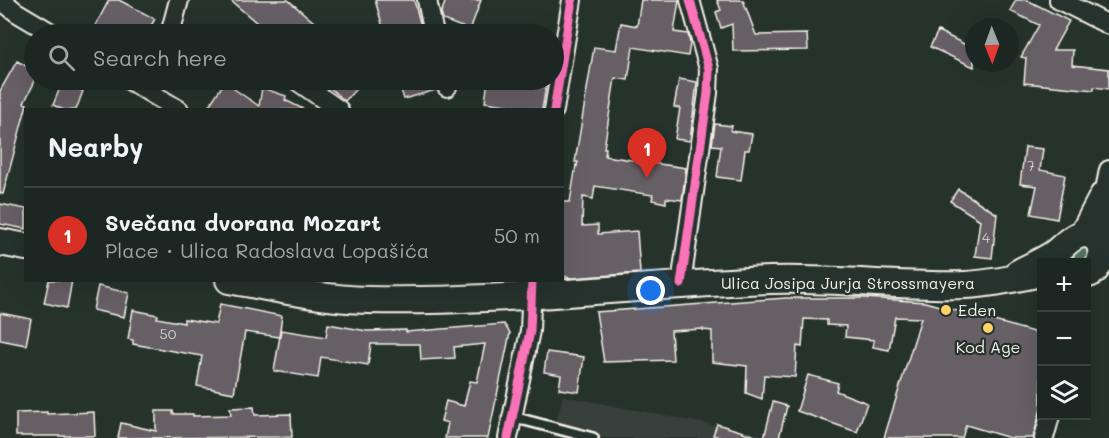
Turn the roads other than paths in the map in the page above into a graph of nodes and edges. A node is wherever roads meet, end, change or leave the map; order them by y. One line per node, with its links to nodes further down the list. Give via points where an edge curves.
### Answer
1 (1, 0): 7 (street)
2 (178, 0): 8 (street)
3 (427, 0): 9 (street)
4 (572, 0): 11 (street)
5 (690, 0): 27 (street, via 709,69)
6 (1059, 0): 10 (street)
7 (36, 24)
8 (172, 24)
9 (432, 24)
10 (1109, 25)
11 (564, 49)
12 (160, 90): 15 (street)
13 (310, 90): 16 (street)
14 (557, 90): 17 (street)
15 (177, 108)
16 (336, 108)
17 (554, 108)
18 (1107, 176): 22 (street)
19 (0, 242): 20 (main road)
20 (24, 247)
21 (1046, 258): 22 (main road)
22 (1089, 258)
23 (1037, 263): 25 (main road)
24 (1037, 274): 25 (main road, Ulica Josipa Jurja Strossmayera)
25 (1002, 281): 27 (main road, Ulica Josipa Jurja Strossmayera, via 964,285 774,280)
26 (252, 282): 28 (main road, Ulica Josipa Jurja Strossmayera)
27 (681, 284): 29 (main road, Ulica Josipa Jurja Strossmayera)
28 (310, 287): 29 (main road, Ulica Josipa Jurja Strossmayera, via 368,300)
29 (532, 288): 30 (street, via 530,331)
30 (513, 417): 32 (street); 33 (lane)
31 (1049, 420): 34 (street)
32 (508, 438)
33 (592, 438)
34 (1044, 438)

